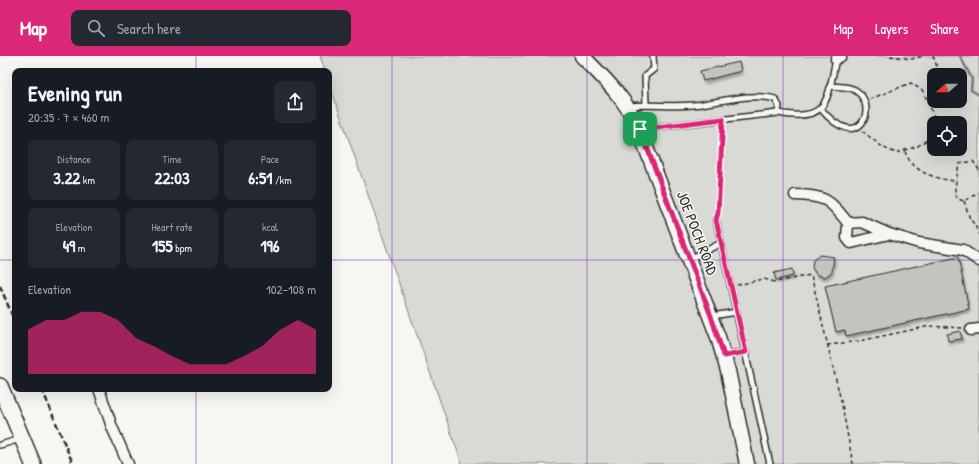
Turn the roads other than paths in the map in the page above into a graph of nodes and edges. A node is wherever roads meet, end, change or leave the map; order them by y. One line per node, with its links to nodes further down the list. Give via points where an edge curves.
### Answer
1 (582, 56): 6 (street, JOE POCH ROAD)
2 (653, 56): 5 (lane, via 654,69 645,78)
3 (839, 58): 4 (lane)
4 (830, 86): 7 (lane, via 827,100); 7 (lane, via 855,90 864,102 866,115 858,127 850,129 838,125)
5 (646, 104): 6 (lane); 8 (lane, via 691,105 765,97 778,102)
6 (628, 106): 9 (street, JOE POCH ROAD)
7 (821, 109): 8 (lane, via 804,115)
8 (778, 113): 9 (lane)
9 (640, 129): 15 (street, JOE POCH ROAD)
10 (795, 195): 12 (street, via 829,201)
11 (716, 220): 14 (lane)
12 (848, 223): 13 (street, via 862,222); 13 (street, via 847,238 851,243)
13 (889, 234): 16 (street, via 919,243 963,250)
14 (721, 243): 15 (lane); 17 (lane)
15 (688, 259): 18 (street, JOE POCH ROAD)
16 (979, 261)
17 (737, 312): 18 (lane); 19 (lane)
18 (711, 316): 20 (street, JOE POCH ROAD)
19 (746, 352): 20 (lane); 28 (lane)
20 (724, 356): 27 (street, JOE POCH ROAD)
21 (0, 386): 23 (main road)
22 (100, 392): 26 (street)
23 (22, 438): 24 (lane); 25 (main road)
24 (0, 445)
25 (33, 464)
26 (128, 464)
27 (747, 464)
28 (770, 464)

